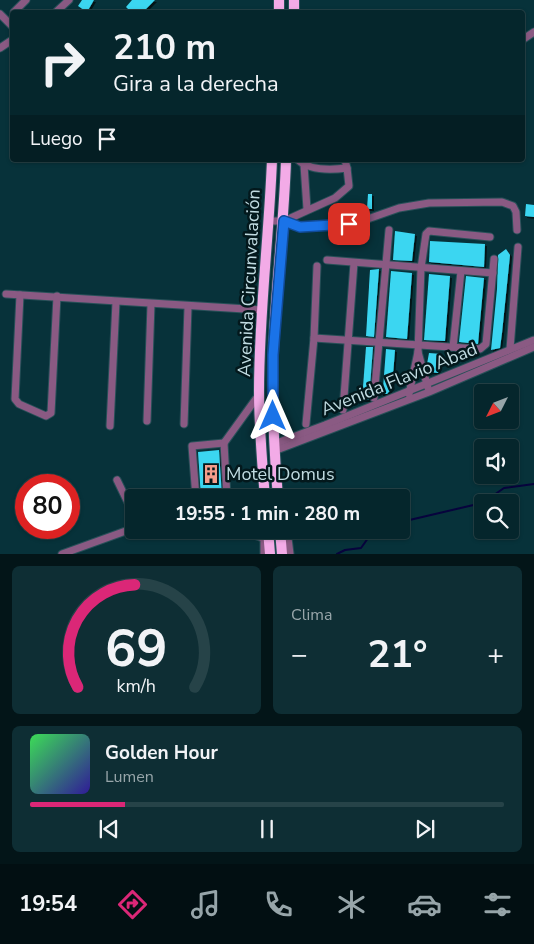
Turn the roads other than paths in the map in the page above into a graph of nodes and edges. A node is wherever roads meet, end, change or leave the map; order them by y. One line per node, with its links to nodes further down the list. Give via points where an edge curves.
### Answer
1 (26, 0): 3 (street)
2 (69, 0): 4 (street)
3 (16, 10)
4 (58, 10)
5 (0, 14): 7 (street)
6 (10, 16): 7 (street)
7 (6, 20): 8 (street)
8 (10, 24)
9 (272, 162): 14 (highway, Avenida Circunvalación)
10 (286, 162): 15 (highway, Avenida Circunvalación)
11 (346, 162): 13 (street)
12 (301, 163): 13 (street); 16 (street)
13 (347, 168): 16 (street, via 349,186 346,191)
14 (271, 194): 15 (highway); 17 (highway, Avenida Circunvalación)
15 (285, 195): 18 (highway, Avenida Circunvalación)
16 (308, 209): 18 (street)
17 (270, 221): 18 (street); 23 (highway, Avenida Circunvalación)
18 (284, 221): 20 (street, via 300,227 336,225 362,222 400,208 429,203 502,202 513,206); 24 (highway, Avenida Circunvalación)
19 (389, 230): 28 (street)
20 (517, 230)
21 (490, 237): 30 (street, via 429,232)
22 (518, 247): 47 (street)
23 (267, 255): 24 (highway); 39 (highway, Avenida Circunvalación)
24 (280, 257): 59 (highway, Avenida Circunvalación, via 273,355)
25 (494, 259): 32 (street)
26 (327, 260): 27 (street)
27 (354, 263): 28 (street); 41 (street)
28 (386, 265): 30 (street); 43 (street)
29 (317, 266): 40 (street)
30 (421, 268): 31 (street); 46 (street)
31 (461, 271): 32 (street); 44 (street)
32 (493, 273): 44 (street, via 486,344 480,349)
33 (6, 294): 34 (street)
34 (20, 295): 35 (street); 35 (street, via 15,397 19,404 46,416 51,413)
35 (57, 296): 36 (street)
36 (116, 302): 37 (street); 57 (street)
37 (151, 304): 38 (street); 54 (street)
38 (188, 306): 39 (street); 55 (street)
39 (262, 310): 49 (highway, Avenida Circunvalación)
40 (314, 338): 41 (street); 56 (street)
41 (348, 340): 43 (street); 53 (street)
42 (534, 340): 47 (street, Avenida Flavio Abad)
43 (379, 342): 46 (street); 52 (street)
44 (453, 347): 46 (street)
45 (534, 347): 50 (street, Avenida Flavio Abad)
46 (418, 349): 48 (street); 51 (street)
47 (510, 349): 48 (street, Avenida Flavio Abad)
48 (428, 383): 50 (street); 51 (street, Avenida Flavio Abad)
49 (259, 391): 58 (street, via 257,399); 63 (highway, Avenida Circunvalación)
50 (429, 392): 51 (street, Avenida Flavio Abad)
51 (410, 395): 59 (street, Avenida Flavio Abad)
52 (374, 398)
53 (343, 410)
54 (147, 421)
55 (184, 424)
56 (306, 424)
57 (110, 426)
58 (224, 443): 61 (street, via 192,446); 62 (street)
59 (274, 448): 64 (highway, Avenida Circunvalación)
60 (117, 480): 65 (street)
61 (195, 489)
62 (227, 489)
63 (264, 489)
64 (277, 489)
65 (125, 496)
66 (125, 531): 71 (street)
67 (265, 539): 72 (street)
68 (267, 539): 73 (highway)
69 (281, 539): 74 (highway)
70 (288, 539): 75 (street)
71 (62, 554)
72 (264, 554)
73 (270, 554)
74 (282, 554)
75 (290, 554)

